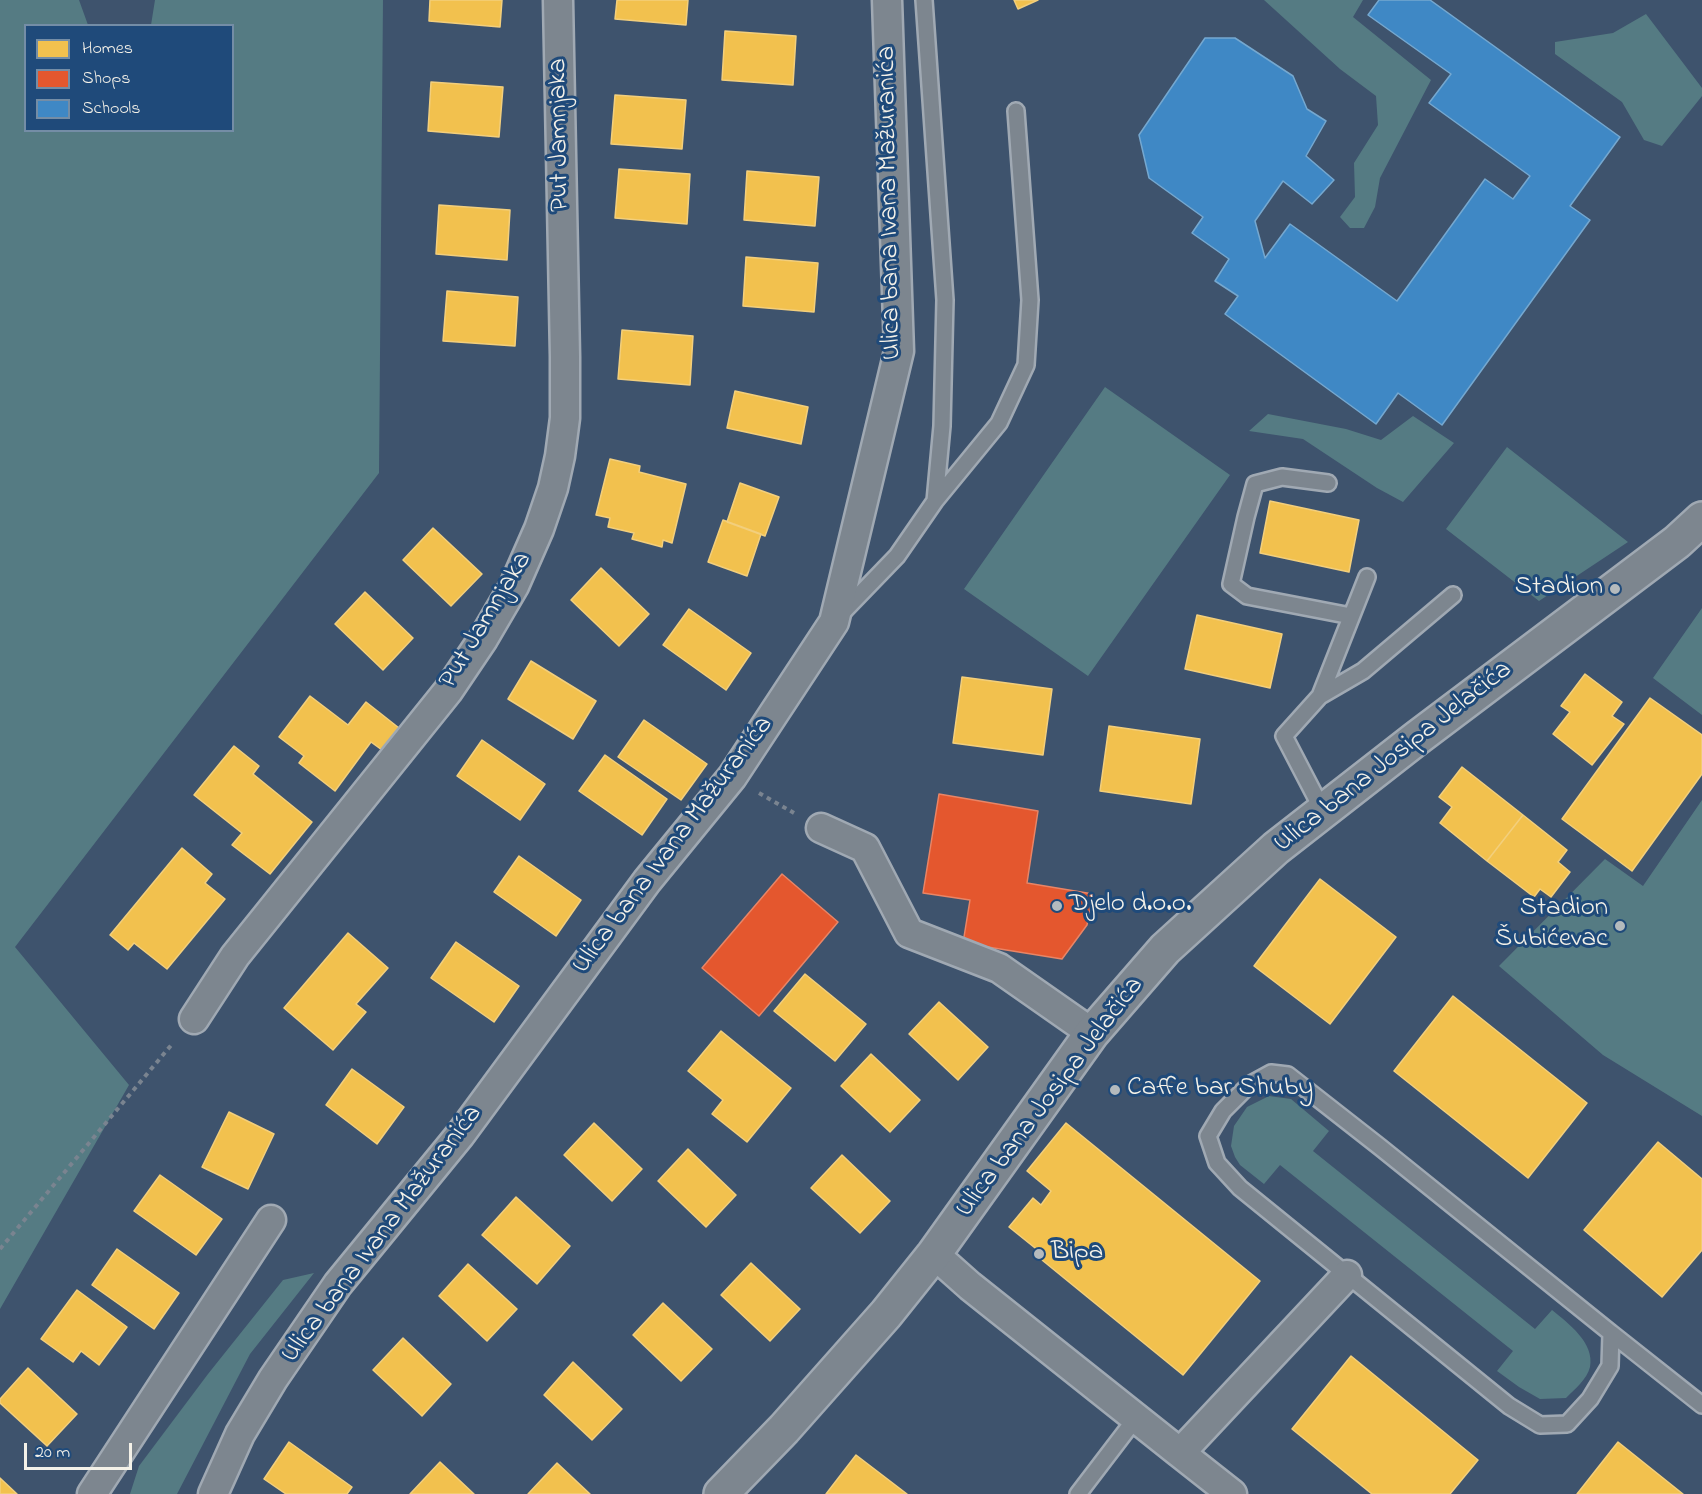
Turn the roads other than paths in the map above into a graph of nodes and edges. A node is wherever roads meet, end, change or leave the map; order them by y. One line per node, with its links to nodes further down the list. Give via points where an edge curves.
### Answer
1 (558, 0): 15 (street, Put Jamnjaka, via 565,418 553,488 539,529 514,586 448,691 235,956)
2 (886, 0): 11 (street, Ulica bana Ivana Mažuranića, via 899,351)
3 (924, 0): 6 (lane, via 945,300 942,426)
4 (1016, 111): 6 (lane, via 1030,300 1026,365 999,423)
5 (1328, 483): 10 (lane, via 1282,477 1255,484 1231,584 1247,596)
6 (935, 501): 11 (lane, via 897,556)
7 (1702, 519): 13 (street, Ulica bana Josipa Jelačića)
8 (1367, 577): 10 (lane)
9 (1453, 594): 12 (lane, via 1363,671)
10 (1351, 616): 12 (lane)
11 (834, 622): 25 (street, Ulica bana Ivana Mažuranića, via 732,777 647,881 460,1135 338,1284 240,1434)
12 (1320, 696): 13 (lane, via 1284,736)
13 (1323, 811): 16 (street, Ulica bana Josipa Jelačića, via 1276,848 1165,949)
14 (821, 828): 16 (street, via 865,848 909,933 999,968)
15 (194, 1018)
16 (1092, 1033): 18 (street, Ulica bana Josipa Jelačića)
17 (271, 1220): 24 (street)
18 (934, 1254): 22 (street); 26 (street, Ulica bana Josipa Jelačića, via 784,1429)
19 (1347, 1275): 20 (lane, via 1509,1406 1540,1425 1567,1424 1590,1399 1610,1366); 20 (lane, via 1240,1188 1217,1163 1208,1136 1223,1111 1249,1085 1271,1073 1288,1075); 23 (street)
20 (1611, 1333): 21 (lane)
21 (1702, 1405)
22 (1136, 1418): 23 (street); 27 (lane)
23 (1180, 1453): 28 (street)
24 (92, 1494)
25 (213, 1494)
26 (721, 1494)
27 (1078, 1494)
28 (1232, 1494)

